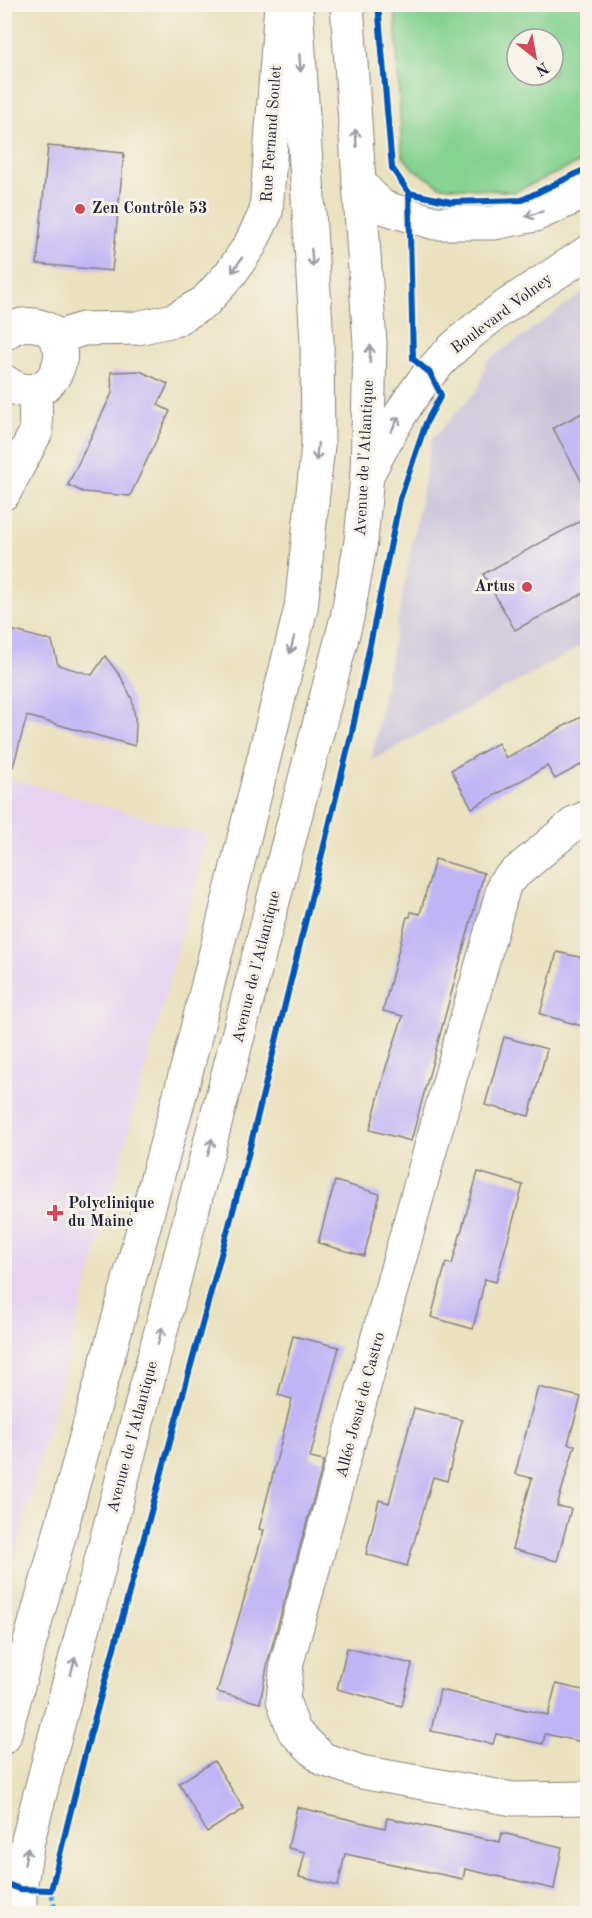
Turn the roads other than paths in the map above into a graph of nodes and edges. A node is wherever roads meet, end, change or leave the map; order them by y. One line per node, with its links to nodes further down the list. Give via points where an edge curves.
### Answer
1 (281, 4): 8 (main road, Rue Fernand Soulet, one-way to 8, via 266,212 237,264 205,302 174,320 137,328 83,329)
2 (296, 4): 14 (main road, one-way to 14, via 317,353 318,445 301,608 188,1065)
3 (347, 4): 4 (main road, Avenue de l'Atlantique, one-way to 3)
4 (359, 183): 5 (main road, one-way to 4, via 535,215 494,223 435,223 382,207); 11 (main road, Avenue de l'Atlantique, one-way to 4, via 370,343)
5 (588, 191)
6 (588, 252): 11 (main road, Boulevard Volney, one-way to 6, via 402,410 430,373 466,337)
7 (5, 334): 8 (main road, via 28,324 39,326)
8 (55, 338): 10 (main road, via 60,347 58,372)
9 (4, 381): 10 (main road, via 13,387)
10 (35, 390): 12 (main road, via 36,432)
11 (367, 475): 16 (main road, Avenue de l'Atlantique, one-way to 11, via 20,1889 31,1828 346,618)
12 (4, 493)
13 (588, 817): 15 (main road, Allée Josué de Castro, via 576,822 505,882 287,1662 284,1700 294,1731 323,1759 361,1772 513,1799)
14 (4, 1737)
15 (588, 1798)
16 (20, 1914)

